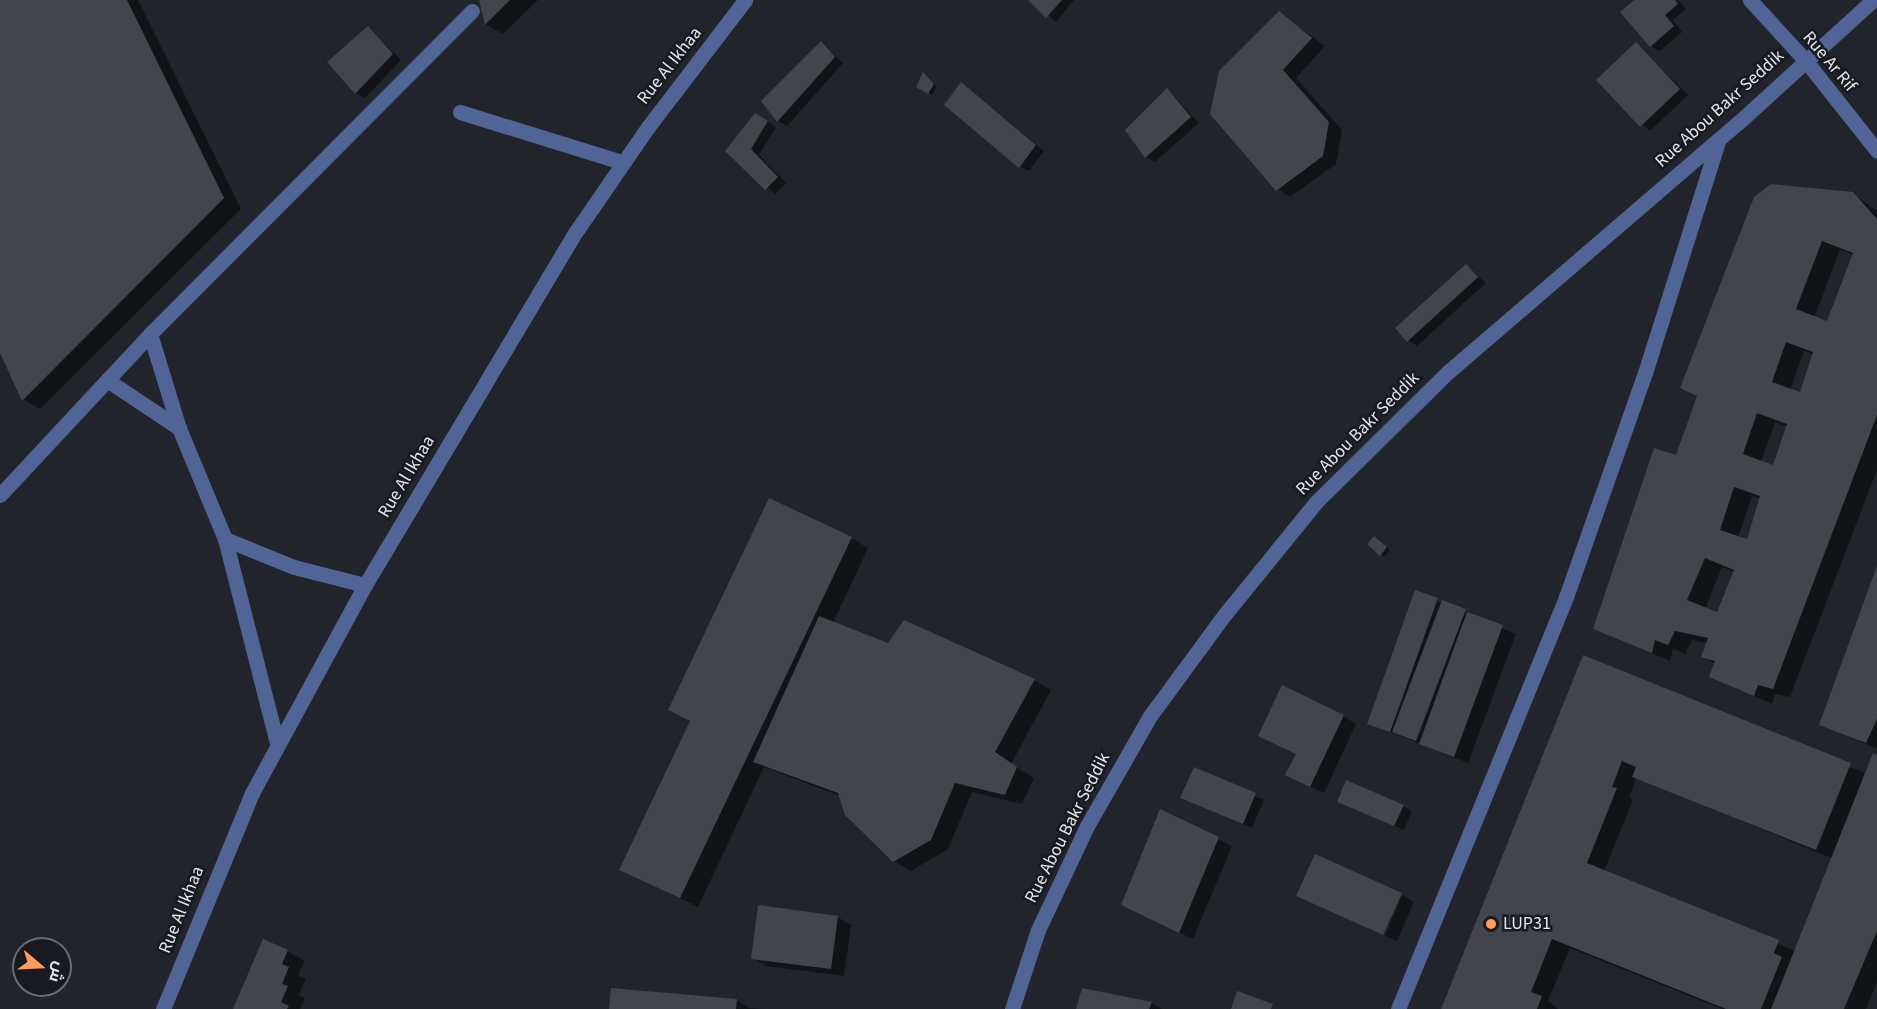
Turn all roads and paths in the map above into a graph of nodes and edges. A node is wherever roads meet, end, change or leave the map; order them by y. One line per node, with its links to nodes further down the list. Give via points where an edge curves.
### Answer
1 (745, 0): 9 (street, Rue Al Ikhaa)
2 (1750, 0): 5 (street, Rue Ar Rif)
3 (1873, 0): 5 (street, Rue Abou Bakr Seddik)
4 (472, 11): 10 (street)
5 (1804, 60): 7 (street, Rue Abou Bakr Seddik); 8 (street, Rue Ar Rif)
6 (460, 112): 9 (street)
7 (1719, 139): 18 (street, Rue Abou Bakr Seddik, via 1448,372 1316,502 1225,614 1150,716 1087,826 1047,909); 19 (street, via 1645,373 1566,597)
8 (1877, 151)
9 (622, 162): 15 (street, Rue Al Ikhaa, via 577,230)
10 (150, 334): 11 (street); 12 (street)
11 (107, 380): 12 (street); 13 (street)
12 (179, 428): 14 (street)
13 (0, 495)
14 (225, 539): 15 (street, via 294,567); 16 (street)
15 (365, 585): 16 (street, Rue Al Ikhaa)
16 (277, 743): 17 (street, Rue Al Ikhaa, via 230,845)
17 (163, 1009)
18 (1012, 1009)
19 (1398, 1009)

